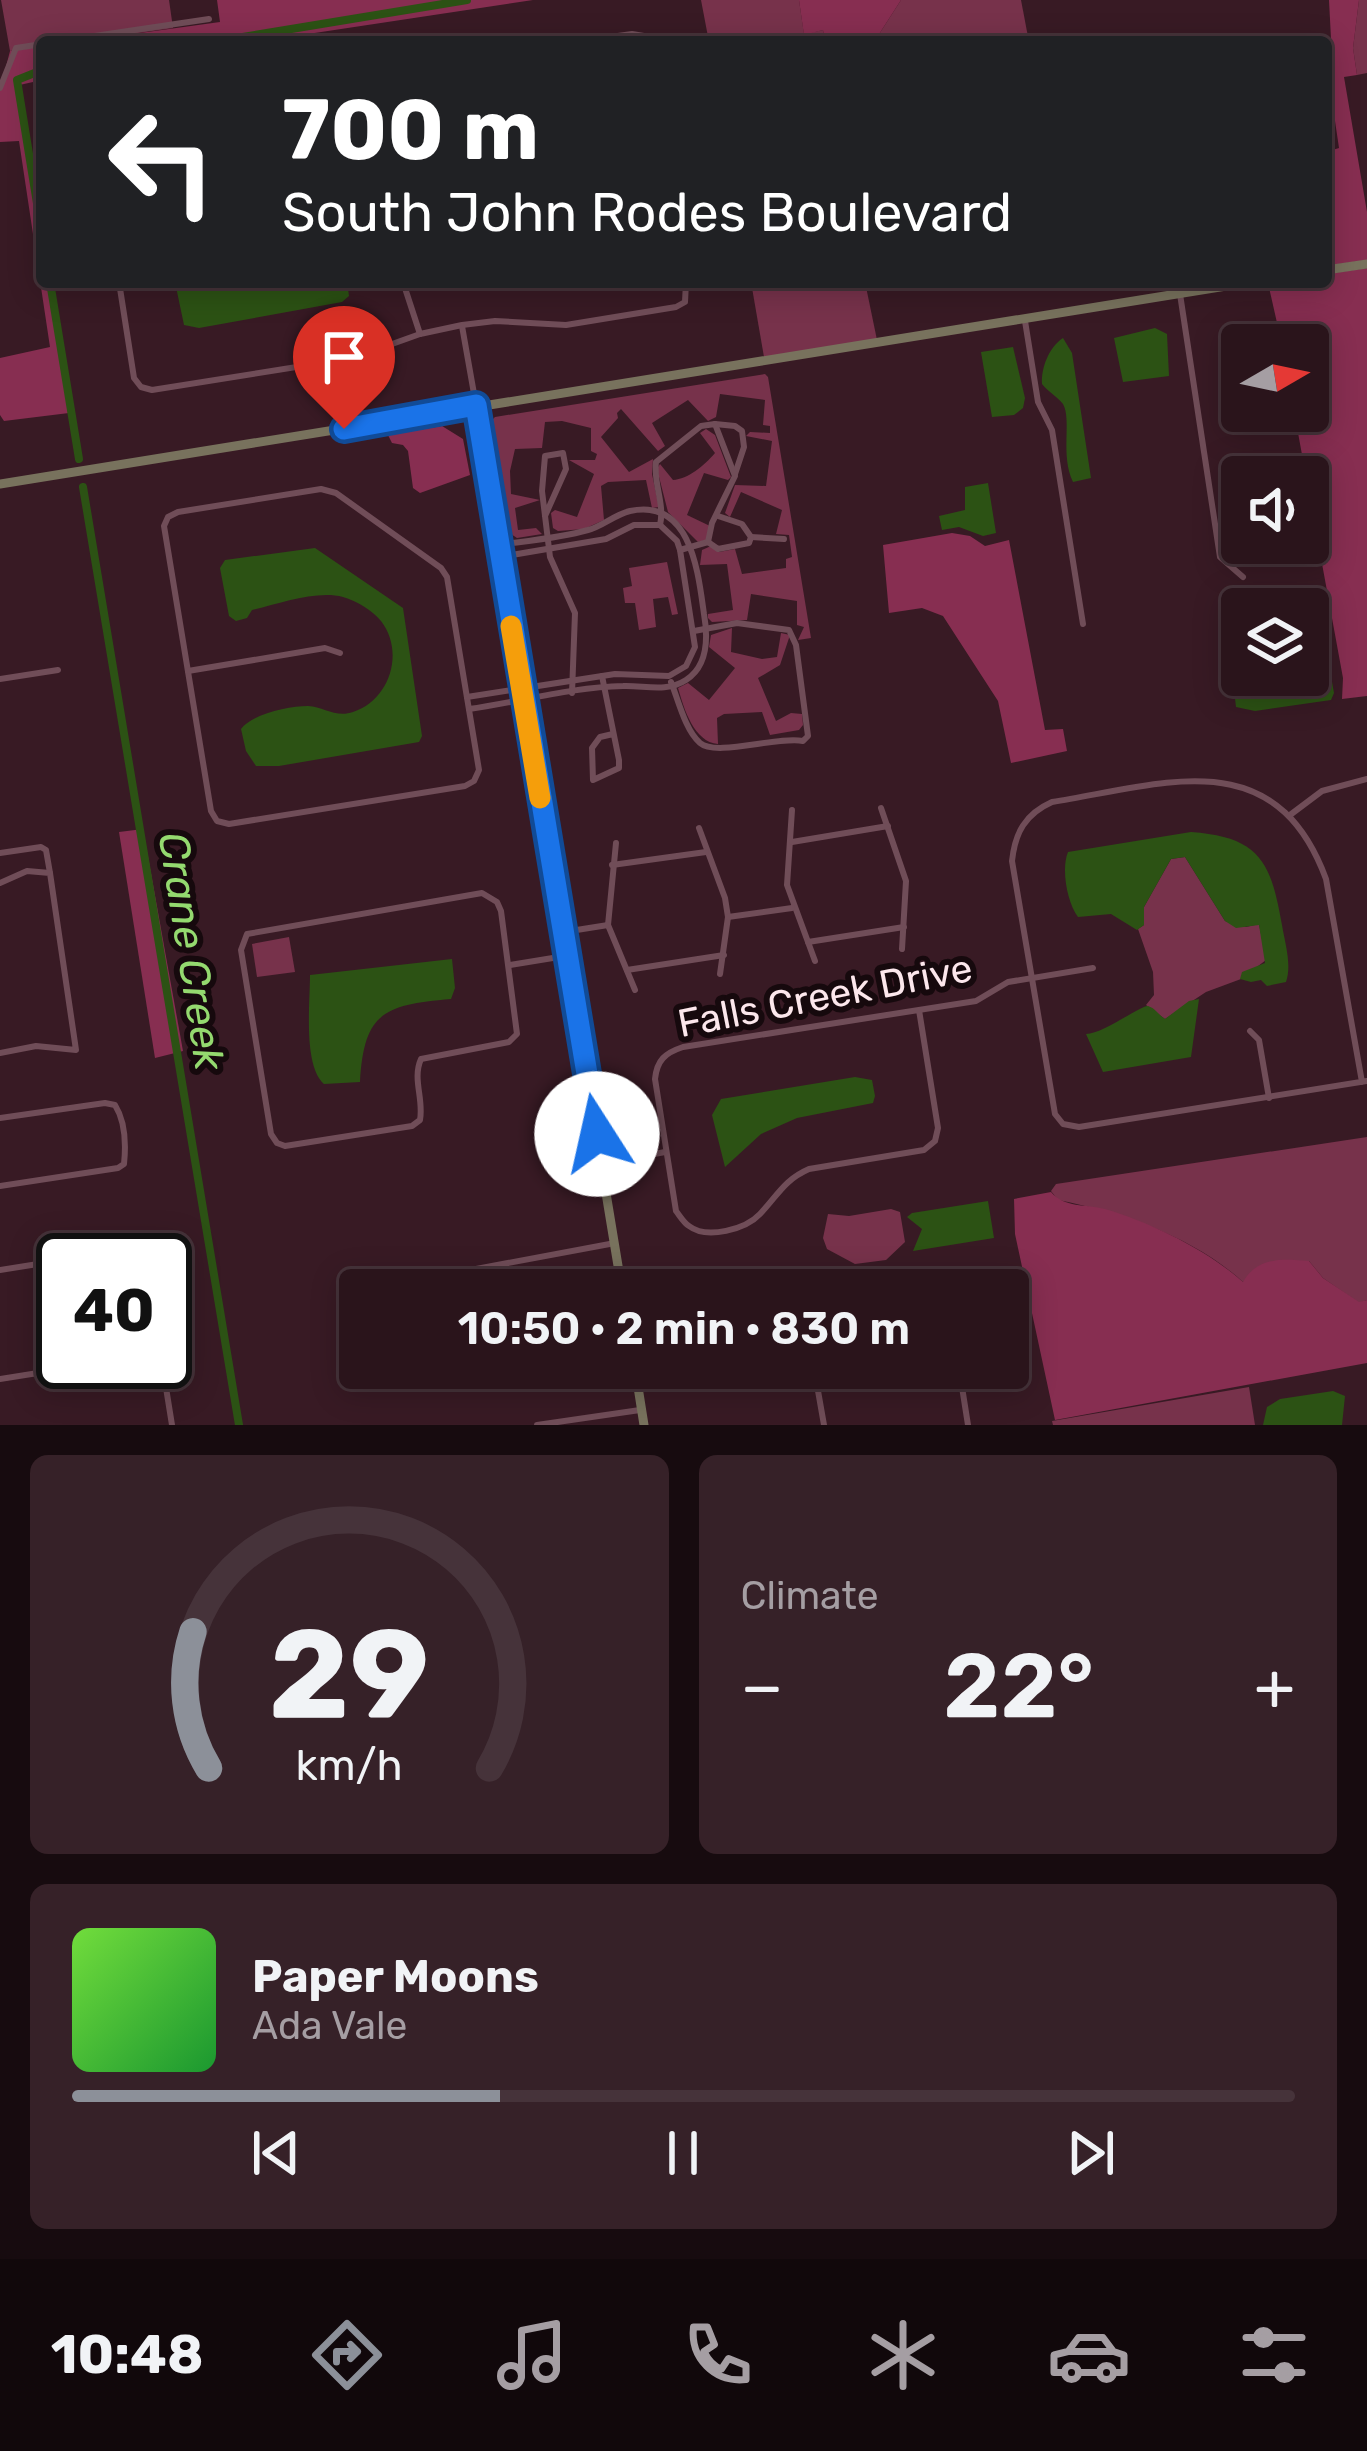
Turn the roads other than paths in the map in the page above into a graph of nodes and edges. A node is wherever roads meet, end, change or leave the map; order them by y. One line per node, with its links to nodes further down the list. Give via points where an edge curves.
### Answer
1 (209, 19): 2 (street)
2 (94, 36)
3 (36, 45): 4 (street, via 16,48)
4 (0, 88)
5 (1367, 264): 6 (main road)
6 (1332, 269)
7 (120, 288): 14 (street, via 134,378 152,390 353,358)
8 (406, 288): 14 (street)
9 (686, 288): 13 (street, via 686,302 676,307 566,325)
10 (1216, 288): 11 (main road)
11 (1180, 294): 12 (main road); 33 (street, via 1220,557)
12 (1025, 321): 15 (main road); 34 (street)
13 (462, 325): 14 (street); 15 (street)
14 (420, 334)
15 (476, 405): 18 (main road); 32 (main road)
16 (715, 424): 17 (street); 17 (street, via 742,430); 19 (street, via 701,426 656,463)
17 (735, 476): 21 (street)
18 (0, 484)
19 (662, 514): 22 (street, via 638,510); 23 (street); 29 (street)
20 (545, 516): 20 (street, via 544,460 563,453 566,470); 25 (street)
21 (718, 516): 26 (street, via 742,524); 28 (street)
22 (606, 523): 24 (street); 25 (street)
23 (660, 525): 24 (street); 31 (street)
24 (614, 534): 30 (street)
25 (548, 537): 30 (street); 32 (street)
26 (751, 537): 27 (street); 28 (street, via 731,548)
27 (784, 539)
28 (708, 542): 29 (street)
29 (692, 547): 31 (street); 35 (street)
30 (549, 549): 32 (street); 43 (street, via 575,613)
31 (680, 550): 36 (street)
32 (499, 551): 45 (main road)
33 (1243, 577)
34 (1083, 623)
35 (706, 629): 36 (street); 44 (street, via 701,663); 44 (street, via 737,623 792,633 806,739 709,747 696,740)
36 (694, 631): 41 (street, via 686,666)
37 (340, 653): 39 (street, via 325,648)
38 (58, 670): 42 (street)
39 (188, 671): 48 (street, via 168,517 321,489 441,568); 50 (street, via 211,811 229,824 465,786 479,770)
40 (602, 676): 41 (street); 43 (street); 46 (street)
41 (668, 676): 44 (street)
42 (0, 679)
43 (570, 681): 45 (street); 47 (street)
44 (672, 686): 46 (street)
45 (522, 687): 48 (street); 49 (main road)
46 (605, 688): 47 (street); 51 (street)
47 (572, 693): 49 (street)
48 (467, 697): 50 (street)
49 (524, 700): 50 (street); 69 (main road)
50 (469, 709)
51 (613, 734): 51 (street, via 619,769 593,780 592,748)
52 (1367, 779): 55 (street, via 1322,791)
53 (881, 808): 56 (street)
54 (792, 810): 58 (street)
55 (1290, 815): 79 (street, via 1239,785 1213,780 1036,809 1020,826 1012,861); 84 (street, via 1327,879)
56 (888, 826): 58 (street); 68 (street, via 906,881)
57 (699, 828): 60 (street)
58 (792, 842): 65 (street)
59 (616, 843): 62 (street)
60 (706, 852): 62 (street); 66 (street)
61 (0, 854): 63 (street, via 41,847)
62 (612, 865): 67 (street)
63 (50, 873): 64 (street); 83 (street, via 76,1050)
64 (0, 883)
65 (792, 908): 66 (street); 70 (street)
66 (728, 917): 73 (street)
67 (608, 925): 69 (street); 77 (street)
68 (904, 927): 70 (street); 71 (street)
69 (562, 932): 72 (main road)
70 (808, 942): 74 (street)
71 (902, 949)
72 (566, 956): 75 (street); 88 (main road)
73 (724, 956): 77 (street); 78 (street)
74 (815, 961)
75 (510, 965): 75 (street, via 501,911 482,893 248,934 241,950 277,1143 420,1120 421,1059 518,1034)
76 (1093, 968): 79 (street, Falls Creek Drive)
77 (626, 970): 80 (street)
78 (721, 974)
79 (1032, 978): 81 (street, Falls Creek Drive, via 976,1001); 85 (street, via 1063,1124)
80 (635, 990)
81 (919, 1010): 87 (street, Falls Creek Drive, via 666,1053 655,1079); 87 (street, via 938,1128 924,1150 809,1169 744,1226 706,1233 676,1211)
82 (1250, 1031): 85 (street, via 1259,1040)
83 (0, 1053)
84 (1364, 1082): 85 (street)
85 (1269, 1097)
86 (0, 1118): 89 (street, via 105,1102 120,1114 126,1149 118,1168)
87 (665, 1152): 88 (street)
88 (602, 1163): 90 (main road)
89 (0, 1186)
90 (615, 1244): 92 (street); 93 (main road)
91 (36, 1264): 94 (street)
92 (478, 1269)
93 (619, 1269)
94 (0, 1270)
95 (36, 1373): 96 (street)
96 (0, 1379)
97 (166, 1389): 102 (street)
98 (638, 1389): 101 (main road)
99 (818, 1389): 105 (street)
100 (962, 1389): 106 (street)
101 (641, 1409): 103 (street); 104 (main road)
102 (172, 1425)
103 (537, 1425)
104 (644, 1425)
105 (824, 1425)
106 (968, 1425)

